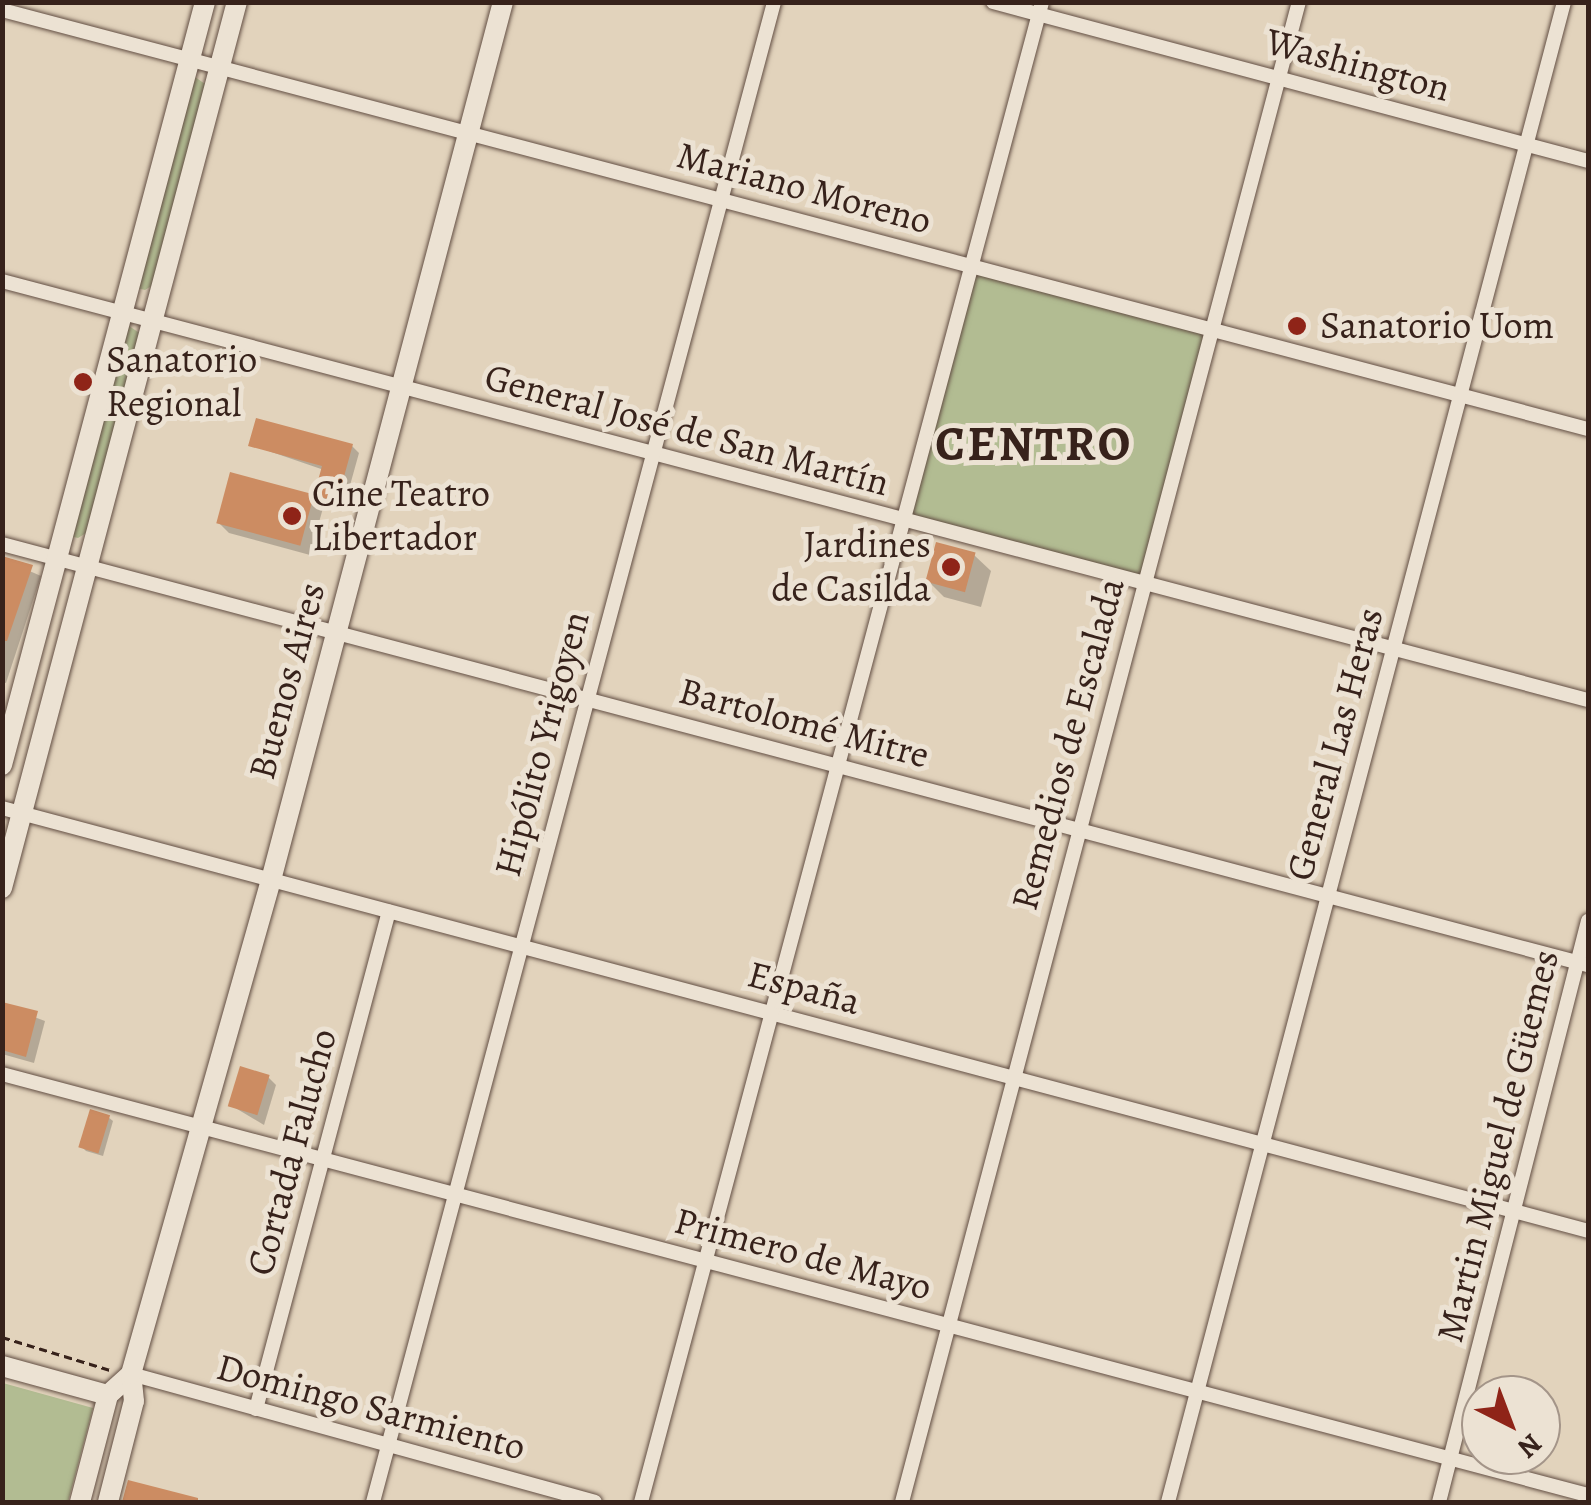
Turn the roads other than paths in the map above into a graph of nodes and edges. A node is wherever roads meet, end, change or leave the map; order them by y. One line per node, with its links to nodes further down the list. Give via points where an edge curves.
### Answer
1 (205, 2): 10 (street)
2 (237, 2): 11 (street)
3 (503, 2): 13 (street, Buenos Aires)
4 (774, 2): 16 (street, Hipólito Yrigoyen)
5 (993, 2): 8 (street, Washington)
6 (1299, 2): 12 (street, Remedios de Escalada)
7 (1564, 2): 14 (street, General Las Heras)
8 (1040, 9): 12 (street, Washington); 17 (street)
9 (2, 10): 10 (street, Mariano Moreno)
10 (190, 58): 11 (street, Mariano Moreno); 19 (street)
11 (220, 65): 13 (street, Mariano Moreno); 20 (street)
12 (1278, 77): 14 (street, Washington); 21 (street, Remedios de Escalada)
13 (468, 132): 16 (street, Mariano Moreno); 22 (street, Buenos Aires)
14 (1526, 144): 15 (street, Washington); 23 (street, General Las Heras)
15 (1588, 160)
16 (721, 199): 17 (street, Mariano Moreno); 25 (street, Hipólito Yrigoyen)
17 (972, 266): 21 (street, Mariano Moreno); 26 (street)
18 (2, 280): 19 (street, General José de San Martín)
19 (123, 311): 20 (street, General José de San Martín); 28 (street)
20 (153, 318): 22 (street, General José de San Martín); 29 (street)
21 (1210, 328): 23 (street, Mariano Moreno); 30 (street, Remedios de Escalada)
22 (400, 390): 25 (street, General José de San Martín); 31 (street, Buenos Aires)
23 (1460, 396): 24 (street, Mariano Moreno); 32 (street, General Las Heras)
24 (1588, 429)
25 (654, 453): 26 (street, General José de San Martín); 33 (street, Hipólito Yrigoyen)
26 (904, 520): 30 (street, General José de San Martín); 36 (street)
27 (2, 544): 28 (street, Bartolomé Mitre)
28 (58, 558): 29 (street, Bartolomé Mitre); 35 (street)
29 (90, 566): 31 (street, Bartolomé Mitre); 37 (street)
30 (1144, 582): 32 (street, General José de San Martín); 38 (street, Remedios de Escalada)
31 (335, 636): 33 (street, Bartolomé Mitre); 39 (street, Buenos Aires)
32 (1393, 650): 34 (street, General José de San Martín); 41 (street, General Las Heras)
33 (588, 699): 36 (street, Bartolomé Mitre); 44 (street, Hipólito Yrigoyen)
34 (1588, 700)
35 (2, 765)
36 (838, 766): 38 (street, Bartolomé Mitre); 46 (street)
37 (13, 810): 39 (street, España); 40 (street)
38 (1079, 829): 41 (street, Bartolomé Mitre); 48 (street, Remedios de Escalada)
39 (271, 880): 42 (street, España); 49 (street, Buenos Aires)
40 (2, 888)
41 (1328, 897): 45 (street, Bartolomé Mitre); 50 (street, General Las Heras)
42 (389, 911): 44 (street, España); 51 (street, Cortada Falucho)
43 (1588, 921): 45 (street, Martin Miguel de Güemes)
44 (522, 946): 46 (street, España); 52 (street, Hipólito Yrigoyen)
45 (1583, 963): 53 (street, Martin Miguel de Güemes)
46 (772, 1014): 48 (street, España); 55 (street)
47 (2, 1074): 49 (street, Primero de Mayo)
48 (1014, 1076): 50 (street, España); 56 (street, Remedios de Escalada)
49 (202, 1127): 51 (street, Primero de Mayo); 58 (street, Buenos Aires)
50 (1263, 1144): 53 (street, España); 59 (street, General Las Heras)
51 (325, 1159): 52 (street, Primero de Mayo); 60 (street, Cortada Falucho)
52 (455, 1196): 55 (street, Primero de Mayo); 61 (street, Hipólito Yrigoyen)
53 (1518, 1214): 54 (street, España); 62 (street, Martin Miguel de Güemes)
54 (1588, 1231)
55 (705, 1262): 56 (street, Primero de Mayo); 68 (street)
56 (949, 1326): 59 (street, Primero de Mayo); 69 (street, Remedios de Escalada)
57 (2, 1366): 58 (street)
58 (121, 1384): 60 (street, Domingo Sarmiento); 64 (street, Buenos Aires); 65 (street, Buenos Aires, via 134,1402)
59 (1197, 1393): 62 (street, Primero de Mayo); 70 (street, General Las Heras)
60 (256, 1409): 61 (street, Domingo Sarmiento)
61 (389, 1445): 66 (street, Hipólito Yrigoyen); 67 (street, Domingo Sarmiento)
62 (1450, 1458): 63 (street, Primero de Mayo); 71 (street, Martin Miguel de Güemes)
63 (1588, 1495)
64 (80, 1502)
65 (108, 1502)
66 (373, 1502)
67 (595, 1502)
68 (642, 1502)
69 (902, 1502)
70 (1168, 1502)
71 (1439, 1502)

